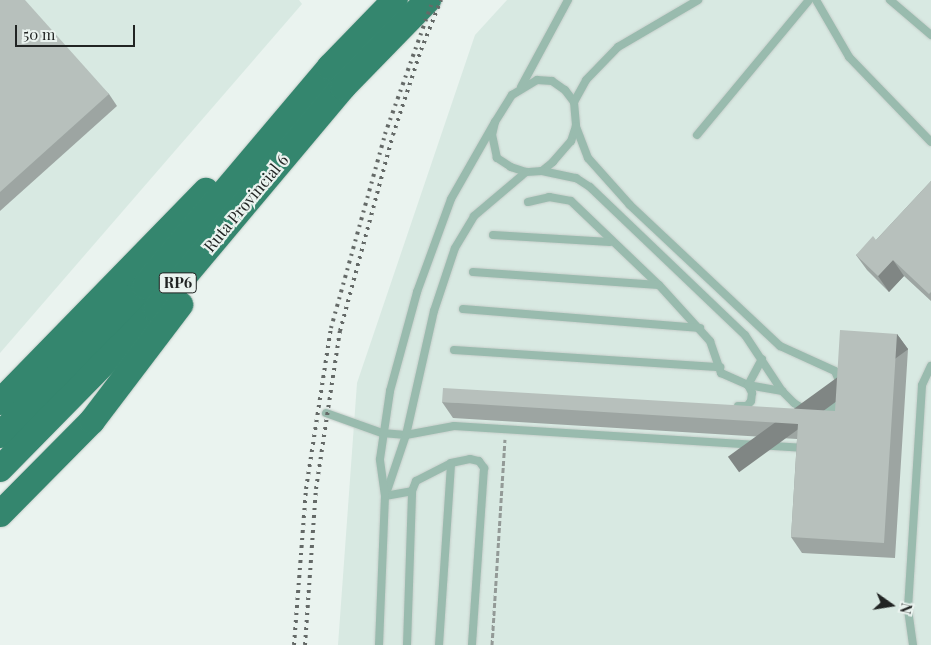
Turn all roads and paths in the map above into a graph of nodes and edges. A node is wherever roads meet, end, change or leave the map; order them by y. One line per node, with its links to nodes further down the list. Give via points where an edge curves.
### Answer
1 (395, 0): 9 (highway, Ruta Provincial 6 / RP6)
2 (428, 0): 9 (highway, Ruta Provincial 6 / RP6)
3 (568, 0): 10 (lane)
4 (698, 0): 11 (lane, via 618,47 586,80)
5 (809, 0): 14 (lane)
6 (816, 0): 15 (lane, via 849,57)
7 (890, 0): 8 (lane)
8 (931, 35)
9 (337, 77): 31 (highway); 36 (highway, Ruta Provincial 6 / RP6, via 145,286); 40 (highway, Ruta Provincial 6 / RP6, via 156,310); 43 (highway, via 104,407)
10 (521, 88): 11 (lane, via 537,80 552,81); 12 (lane)
11 (574, 102): 13 (lane)
12 (495, 122): 17 (lane, via 492,135 497,158); 35 (lane, via 451,199 416,292)
13 (576, 126): 16 (lane, via 565,150); 30 (lane, via 588,158 630,205 780,346 835,371 842,387 832,408 811,414)
14 (697, 135)
15 (931, 142)
16 (542, 171): 17 (lane); 26 (lane, via 576,178 590,187 745,335)
17 (526, 172): 37 (lane, via 474,216 455,248 434,311)
18 (528, 202): 20 (lane, via 549,197 571,201)
19 (492, 235): 20 (lane)
20 (610, 242): 22 (lane)
21 (473, 272): 22 (lane)
22 (659, 285): 24 (lane)
23 (463, 309): 24 (lane)
24 (700, 328): 28 (lane, via 710,341)
25 (454, 350): 28 (lane)
26 (762, 359): 29 (lane); 30 (lane)
27 (931, 366): 49 (lane, via 922,385 908,608)
28 (720, 368): 29 (lane, via 726,378)
29 (748, 385): 30 (lane); 32 (lane, via 752,393 747,406)
30 (782, 391)
31 (0, 402)
32 (727, 405)
33 (326, 413): 35 (lane)
34 (506, 428): 37 (lane, via 454,426); 38 (lane); 48 (path)
35 (382, 433): 37 (lane); 42 (lane, via 380,459)
36 (0, 435)
37 (406, 435): 42 (lane)
38 (805, 448)
39 (451, 463): 41 (lane, via 416,481); 46 (lane); 47 (lane, via 470,459 479,461 484,468)
40 (0, 469)
41 (412, 491): 42 (lane); 45 (lane)
42 (385, 496): 44 (lane)
43 (0, 514)
44 (379, 645)
45 (407, 645)
46 (439, 645)
47 (472, 645)
48 (492, 645)
49 (913, 645)

